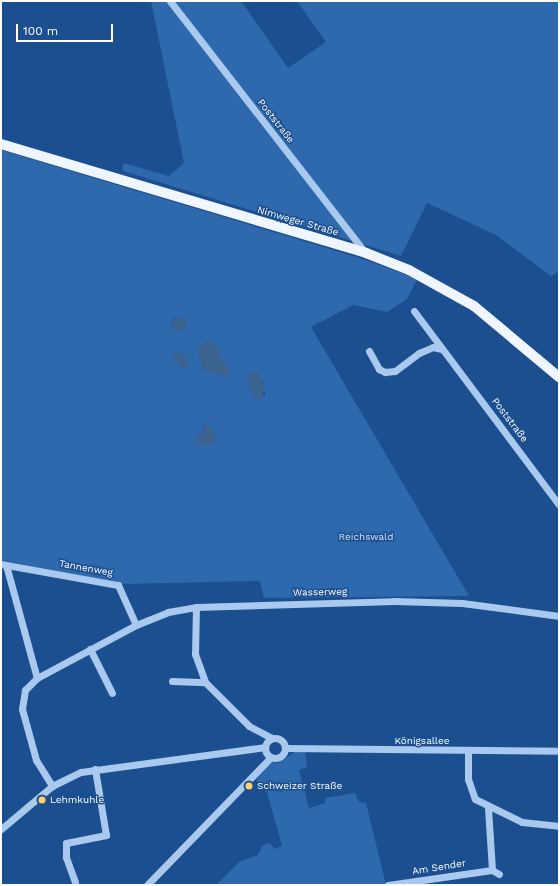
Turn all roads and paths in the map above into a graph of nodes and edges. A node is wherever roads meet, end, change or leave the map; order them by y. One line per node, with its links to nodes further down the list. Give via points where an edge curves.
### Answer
1 (170, 1): 3 (street, Poststraße)
2 (1, 144): 3 (main road, Nimweger Straße)
3 (366, 253): 7 (main road, Nimweger Straße, via 416,274 474,306)
4 (414, 311): 5 (street, Poststraße)
5 (442, 349): 6 (street, via 433,347 419,353 395,371 385,372 379,369); 8 (street, Poststraße)
6 (369, 351)
7 (559, 377)
8 (559, 505)
9 (4, 564): 12 (street, Tannenweg, via 118,585); 14 (street)
10 (196, 607): 11 (street, Wasserweg, via 394,600 462,603); 12 (street, Wasserweg, via 168,612); 16 (street, via 195,654)
11 (559, 616)
12 (136, 625): 13 (street, Wasserweg)
13 (90, 649): 14 (street, Wasserweg); 17 (street)
14 (37, 678): 25 (street, via 25,690 22,709 36,760)
15 (172, 681): 16 (street)
16 (205, 682): 18 (street, via 249,726)
17 (112, 693)
18 (272, 738): 19 (street); 20 (street, via 280,739)
19 (265, 747): 23 (street); 24 (street)
20 (286, 748): 21 (street, Königsallee); 23 (street, via 279,758)
21 (468, 751): 22 (street, Königsallee); 26 (street, via 471,790 475,799)
22 (559, 751)
23 (271, 757): 30 (street)
24 (95, 769): 25 (street); 29 (street, via 106,835 66,843 66,856)
25 (52, 786): 28 (street)
26 (488, 808): 27 (street, via 522,822); 31 (street, Am Sender, via 496,872)
27 (559, 826)
28 (1, 829)
29 (75, 882)
30 (147, 885)
31 (388, 885)

